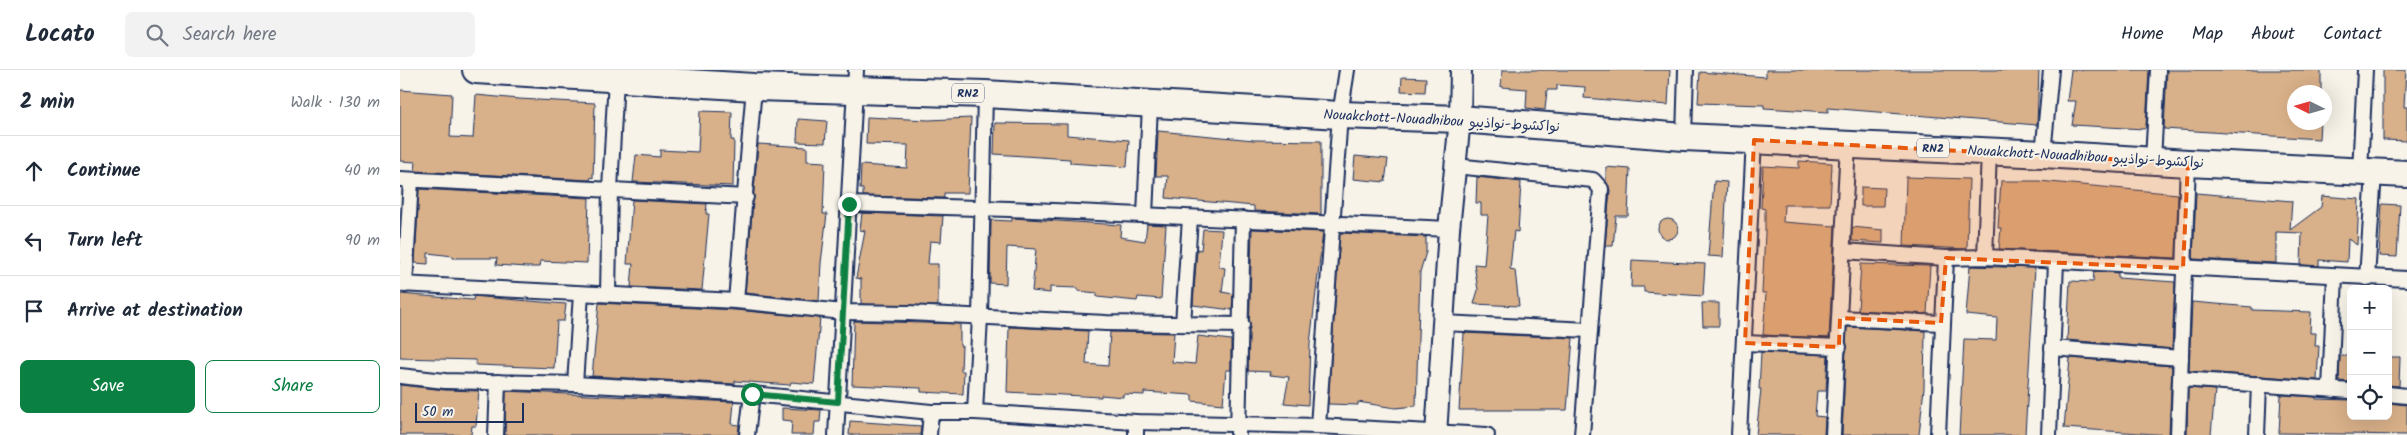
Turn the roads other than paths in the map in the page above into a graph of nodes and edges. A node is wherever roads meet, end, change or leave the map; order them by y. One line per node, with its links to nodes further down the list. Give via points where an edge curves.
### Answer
1 (476, 70): 9 (highway, Nouakchott-Nouadhibou نواكشوط-نواذيبو / RN2)
2 (1347, 70): 14 (street)
3 (1460, 70): 15 (street)
4 (1686, 70): 16 (street)
5 (2051, 70): 20 (street)
6 (2158, 70): 21 (street)
7 (2365, 70): 24 (street)
8 (674, 76): 9 (highway, Nouakchott-Nouadhibou نواكشوط-نواذيبو / RN2); 11 (highway, Nouakchott-Nouadhibou نواكشوط-نواذيبو / RN2)
9 (616, 78): 27 (street)
10 (856, 79): 11 (highway, Nouakchott-Nouadhibou نواكشوط-نواذيبو / RN2); 12 (highway, Nouakchott-Nouadhibou نواكشوط-نواذيبو / RN2); 29 (street)
11 (754, 87): 28 (street)
12 (986, 94): 13 (highway, Nouakchott-Nouadhibou نواكشوط-نواذيبو / RN2); 30 (street)
13 (1150, 105): 14 (highway, Nouakchott-Nouadhibou نواكشوط-نواذيبو / RN2); 31 (street)
14 (1340, 115): 15 (highway, Nouakchott-Nouadhibou نواكشوط-نواذيبو / RN2); 34 (street)
15 (1460, 119): 16 (highway, Nouakchott-Nouadhibou نواكشوط-نواذيبو / RN2); 23 (street)
16 (1684, 137): 17 (highway, Nouakchott-Nouadhibou نواكشوط-نواذيبو / RN2)
17 (1754, 140): 18 (highway, Nouakchott-Nouadhibou نواكشوط-نواذيبو / RN2); 56 (street)
18 (1848, 144): 19 (highway, Nouakchott-Nouadhibou نواكشوط-نواذيبو / RN2); 36 (street)
19 (1988, 151): 20 (highway, Nouakchott-Nouadhibou نواكشوط-نواذيبو / RN2); 37 (street)
20 (2043, 154): 21 (highway, Nouakchott-Nouadhibou نواكشوط-نواذيبو / RN2)
21 (2153, 160): 22 (highway, Nouakchott-Nouadhibou نواكشوط-نواذيبو / RN2)
22 (2188, 164): 24 (highway, Nouakchott-Nouadhibou نواكشوط-نواذيبو / RN2); 40 (street)
23 (1455, 166): 35 (street); 55 (street, via 1598,183 1601,189)
24 (2367, 173): 25 (highway, Nouakchott-Nouadhibou نواكشوط-نواذيبو / RN2); 42 (street)
25 (2407, 174)
26 (406, 179): 27 (street); 44 (street)
27 (610, 189): 28 (street); 46 (street)
28 (746, 197): 47 (street)
29 (849, 204): 30 (street); 48 (street)
30 (983, 208): 31 (street); 49 (street)
31 (1145, 215): 32 (street)
32 (1190, 218): 33 (street); 53 (street)
33 (1243, 220): 34 (street); 54 (street)
34 (1331, 223): 35 (street); 73 (street)
35 (1450, 229): 51 (street)
36 (1843, 251): 38 (street); 50 (street)
37 (1985, 257): 38 (street); 39 (street)
38 (1946, 258): 52 (street)
39 (2056, 262): 40 (street); 58 (street)
40 (2183, 268): 41 (street); 59 (street)
41 (2335, 276): 42 (street); 65 (street)
42 (2367, 278): 43 (street)
43 (2407, 279)
44 (402, 284): 45 (street)
45 (581, 294): 46 (street); 63 (street)
46 (608, 294): 47 (street)
47 (736, 301): 48 (street)
48 (843, 312): 49 (street); 70 (street)
49 (980, 317): 53 (street); 72 (street)
50 (1840, 318): 52 (street); 57 (street)
51 (1443, 323): 55 (street); 76 (street)
52 (1941, 323): 85 (street)
53 (1183, 324): 54 (street)
54 (1242, 325): 75 (street)
55 (1589, 330): 82 (street)
56 (1745, 342): 57 (street); 83 (street)
57 (1839, 347): 84 (street)
58 (2052, 348): 59 (street); 86 (street)
59 (2181, 358): 61 (street)
60 (400, 376): 62 (street)
61 (2181, 379): 64 (street); 88 (street)
62 (498, 382): 63 (street); 77 (street)
63 (575, 384): 67 (street)
64 (2259, 384): 65 (street); 89 (street)
65 (2330, 389): 66 (street)
66 (2347, 391)
67 (752, 394): 70 (street); 78 (street)
68 (2392, 394): 69 (street)
69 (2407, 396)
70 (838, 402): 71 (street); 79 (street)
71 (931, 412): 72 (street); 80 (street)
72 (975, 412): 74 (street)
73 (1318, 426): 75 (street); 76 (street)
74 (1136, 429): 75 (street)
75 (1238, 430)
76 (1436, 434): 81 (street)
77 (496, 435)
78 (747, 435)
79 (836, 435)
80 (929, 435)
81 (1487, 435)
82 (1582, 435)
83 (1739, 435)
84 (1833, 435)
85 (1938, 435)
86 (2049, 435): 87 (street)
87 (2057, 435)
88 (2178, 435)
89 (2257, 435)

